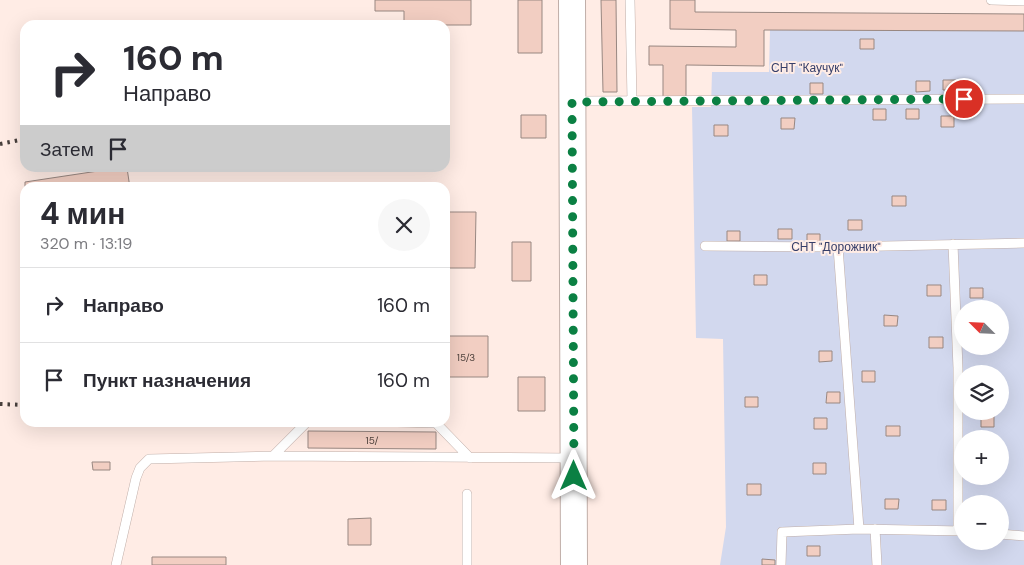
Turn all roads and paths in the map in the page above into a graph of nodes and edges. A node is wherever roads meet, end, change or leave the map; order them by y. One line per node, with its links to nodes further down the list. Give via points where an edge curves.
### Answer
1 (572, 0): 7 (main road)
2 (630, 0): 6 (lane)
3 (991, 0): 4 (lane)
4 (1024, 1)
5 (1024, 99): 6 (lane)
6 (632, 101): 7 (lane)
7 (572, 102): 16 (main road)
8 (1024, 243): 9 (lane)
9 (954, 244): 11 (lane); 18 (lane)
10 (704, 246): 11 (lane)
11 (838, 247): 19 (lane)
12 (303, 427): 14 (lane)
13 (440, 427): 15 (lane)
14 (273, 456): 15 (lane); 24 (lane, via 148,459 136,478)
15 (470, 458): 16 (lane)
16 (573, 458): 26 (main road)
17 (468, 494): 25 (lane)
18 (960, 495)
19 (859, 529): 20 (lane); 27 (lane, via 782,532)
20 (875, 529): 21 (lane); 28 (lane)
21 (954, 531)
22 (1009, 535): 23 (lane)
23 (1024, 536)
24 (116, 565)
25 (467, 565)
26 (574, 565)
27 (781, 565)
28 (877, 565)

